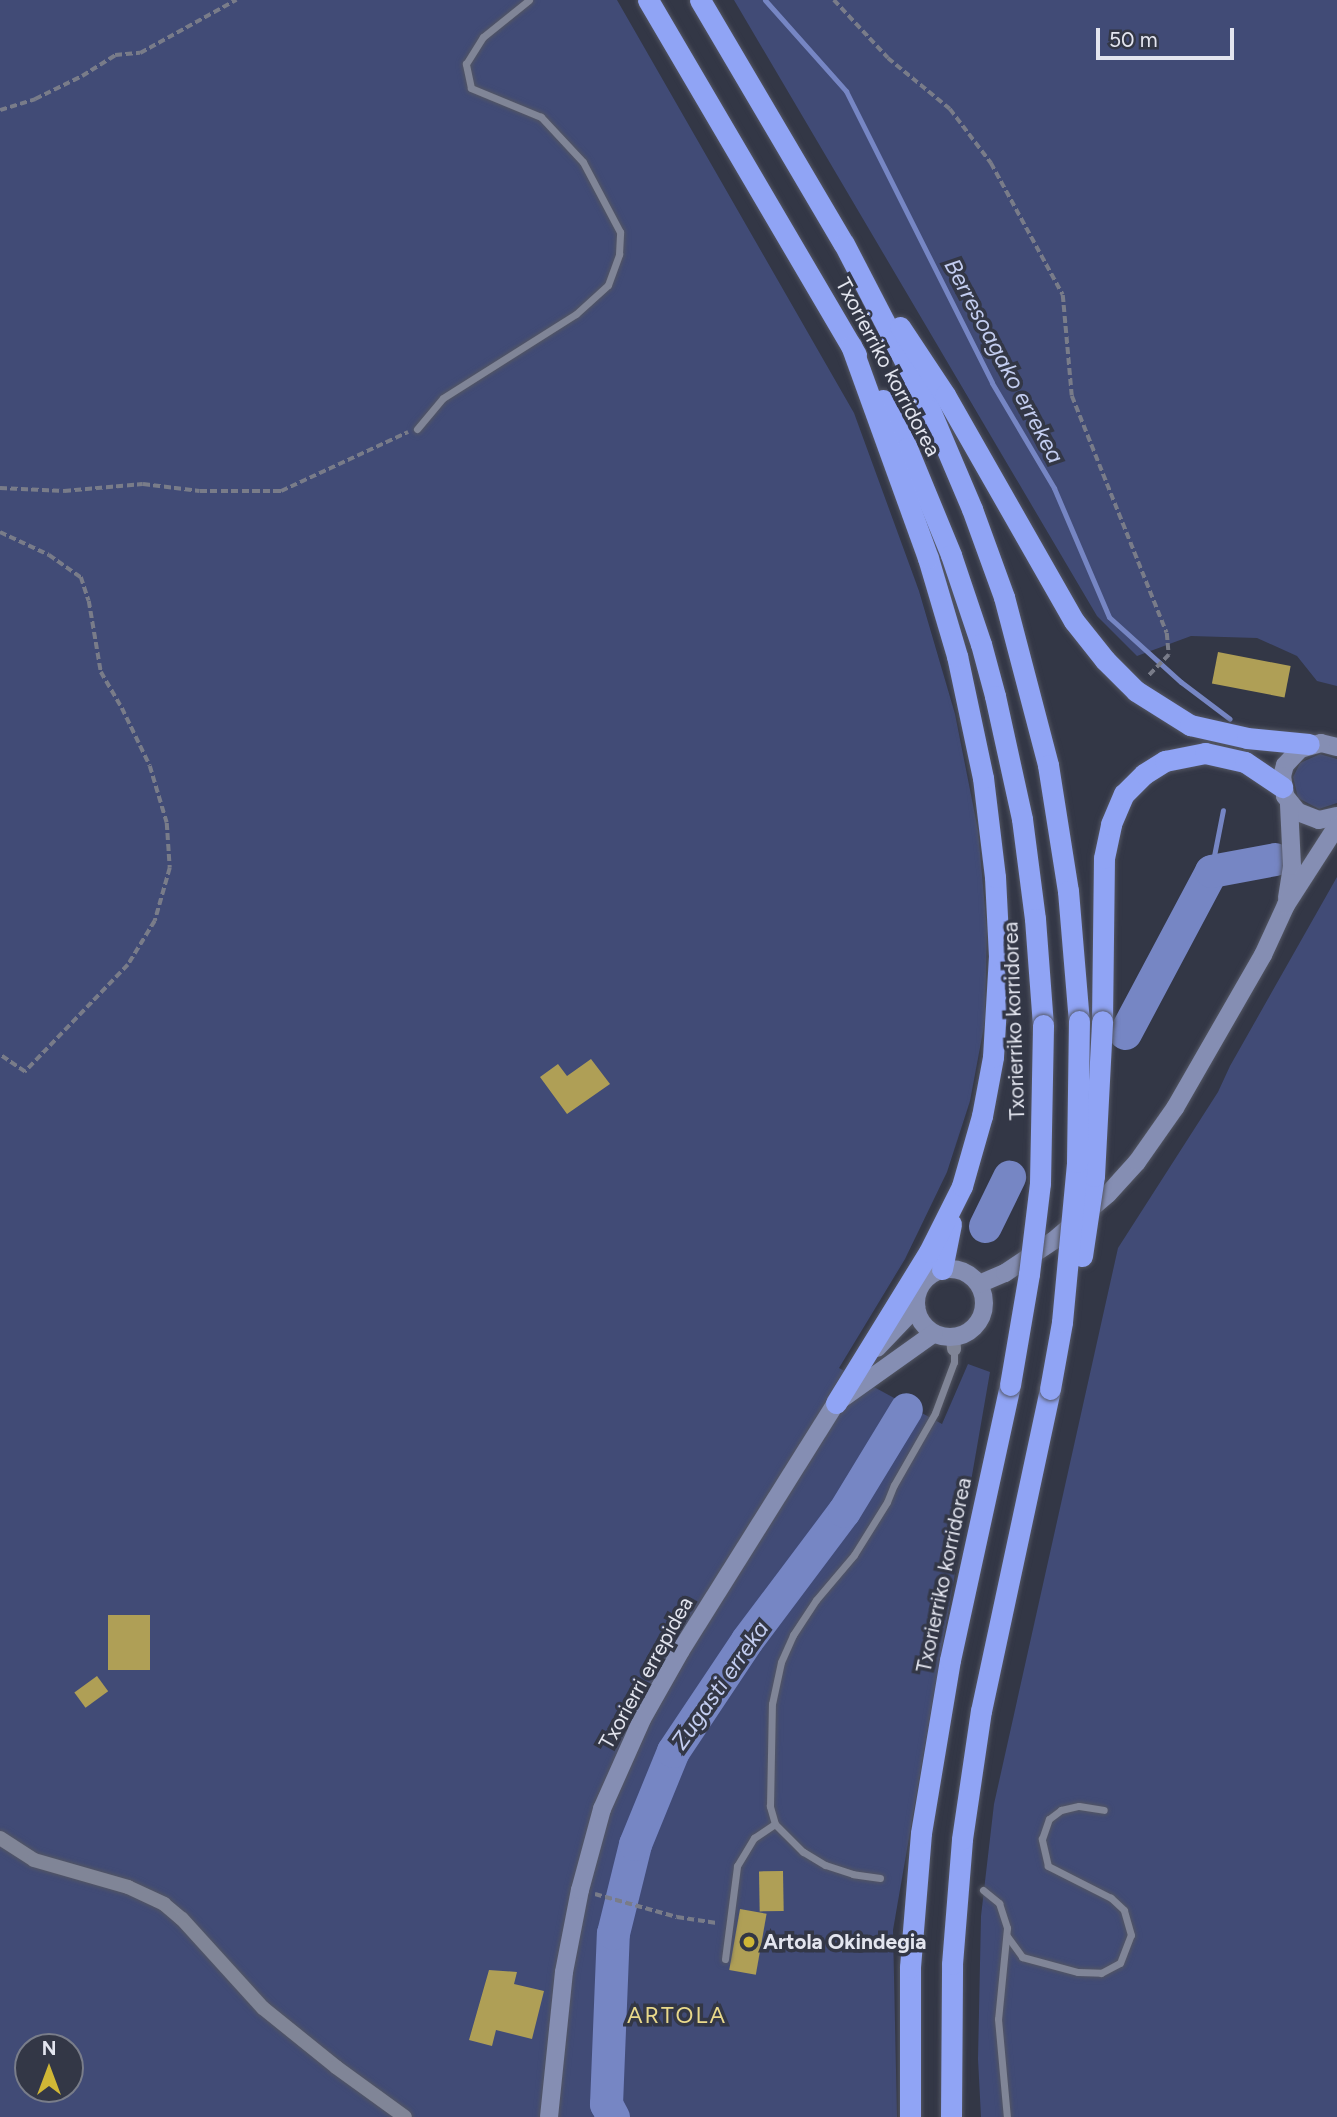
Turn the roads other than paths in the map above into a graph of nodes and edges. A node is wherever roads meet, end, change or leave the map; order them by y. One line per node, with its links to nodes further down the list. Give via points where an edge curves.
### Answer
1 (529, 0): 6 (lane, via 483,37 466,64 471,89 541,117 583,162 620,232 619,254 608,285 576,314 443,398)
2 (648, 0): 5 (highway, Txorierriko korridorea)
3 (700, 0): 4 (highway, Txorierriko korridorea)
4 (844, 244): 8 (highway, via 945,395 1074,621 1105,660 1136,691 1190,725 1217,733); 17 (highway, Txorierriko korridorea, bridge, via 930,410 972,509 1004,597 1053,791 1068,891 1079,1021 1077,1162)
5 (850, 345): 13 (highway, via 947,620 978,754 991,840 998,921 998,1014 984,1107); 31 (highway, Txorierriko korridorea, bridge, via 913,460 981,644 1022,819 1043,1025 1040,1184 1029,1274 1010,1385 950,1660 921,1833 910,1967)
6 (417, 429)
7 (1337, 731): 8 (main road)
8 (1322, 744): 9 (main road, via 1300,749 1285,765)
9 (1286, 796): 10 (main road, via 1308,818); 12 (main road, via 1292,866); 17 (highway, bridge, via 1245,762 1205,753 1165,761 1144,774 1125,794 1111,824 1104,858 1094,1176 1079,1273)
10 (1337, 816)
11 (1337, 826): 12 (main road)
12 (1286, 905): 15 (main road, via 1200,1066 1137,1162 1062,1234 1006,1273)
13 (955, 1205): 14 (highway); 20 (highway)
14 (942, 1269): 15 (main road, via 963,1270); 16 (main road, via 925,1279)
15 (979, 1284): 19 (main road, via 985,1306 981,1318)
16 (916, 1307): 18 (main road, via 922,1323); 20 (main road)
17 (1062, 1322): 32 (highway, Txorierriko korridorea, bridge, via 981,1711 962,1839 952,1964)
18 (934, 1334): 19 (main road); 21 (main road)
19 (954, 1343): 23 (lane, via 954,1362 935,1413 887,1502 854,1555 800,1622 781,1662 769,1727 770,1806)
20 (861, 1364): 21 (highway)
21 (836, 1403): 30 (main road, Txorierri errepidea, via 681,1650 642,1719 602,1809 564,1972)
22 (1104, 1810): 27 (lane, via 1079,1806 1061,1810 1049,1819 1042,1839 1048,1866 1111,1898 1124,1910 1130,1940 1120,1963 1101,1973 1078,1972 1022,1957)
23 (775, 1824): 25 (lane, via 803,1852 825,1865); 28 (lane, via 754,1838 737,1866)
24 (0, 1838): 29 (street, via 34,1860 128,1887 164,1904 263,2008)
25 (880, 1878)
26 (983, 1890): 27 (lane, via 999,1903)
27 (1007, 1936): 33 (lane, via 998,2019)
28 (725, 1959)
29 (405, 2117)
30 (550, 2117)
31 (910, 2117)
32 (951, 2117)
33 (1007, 2117)

